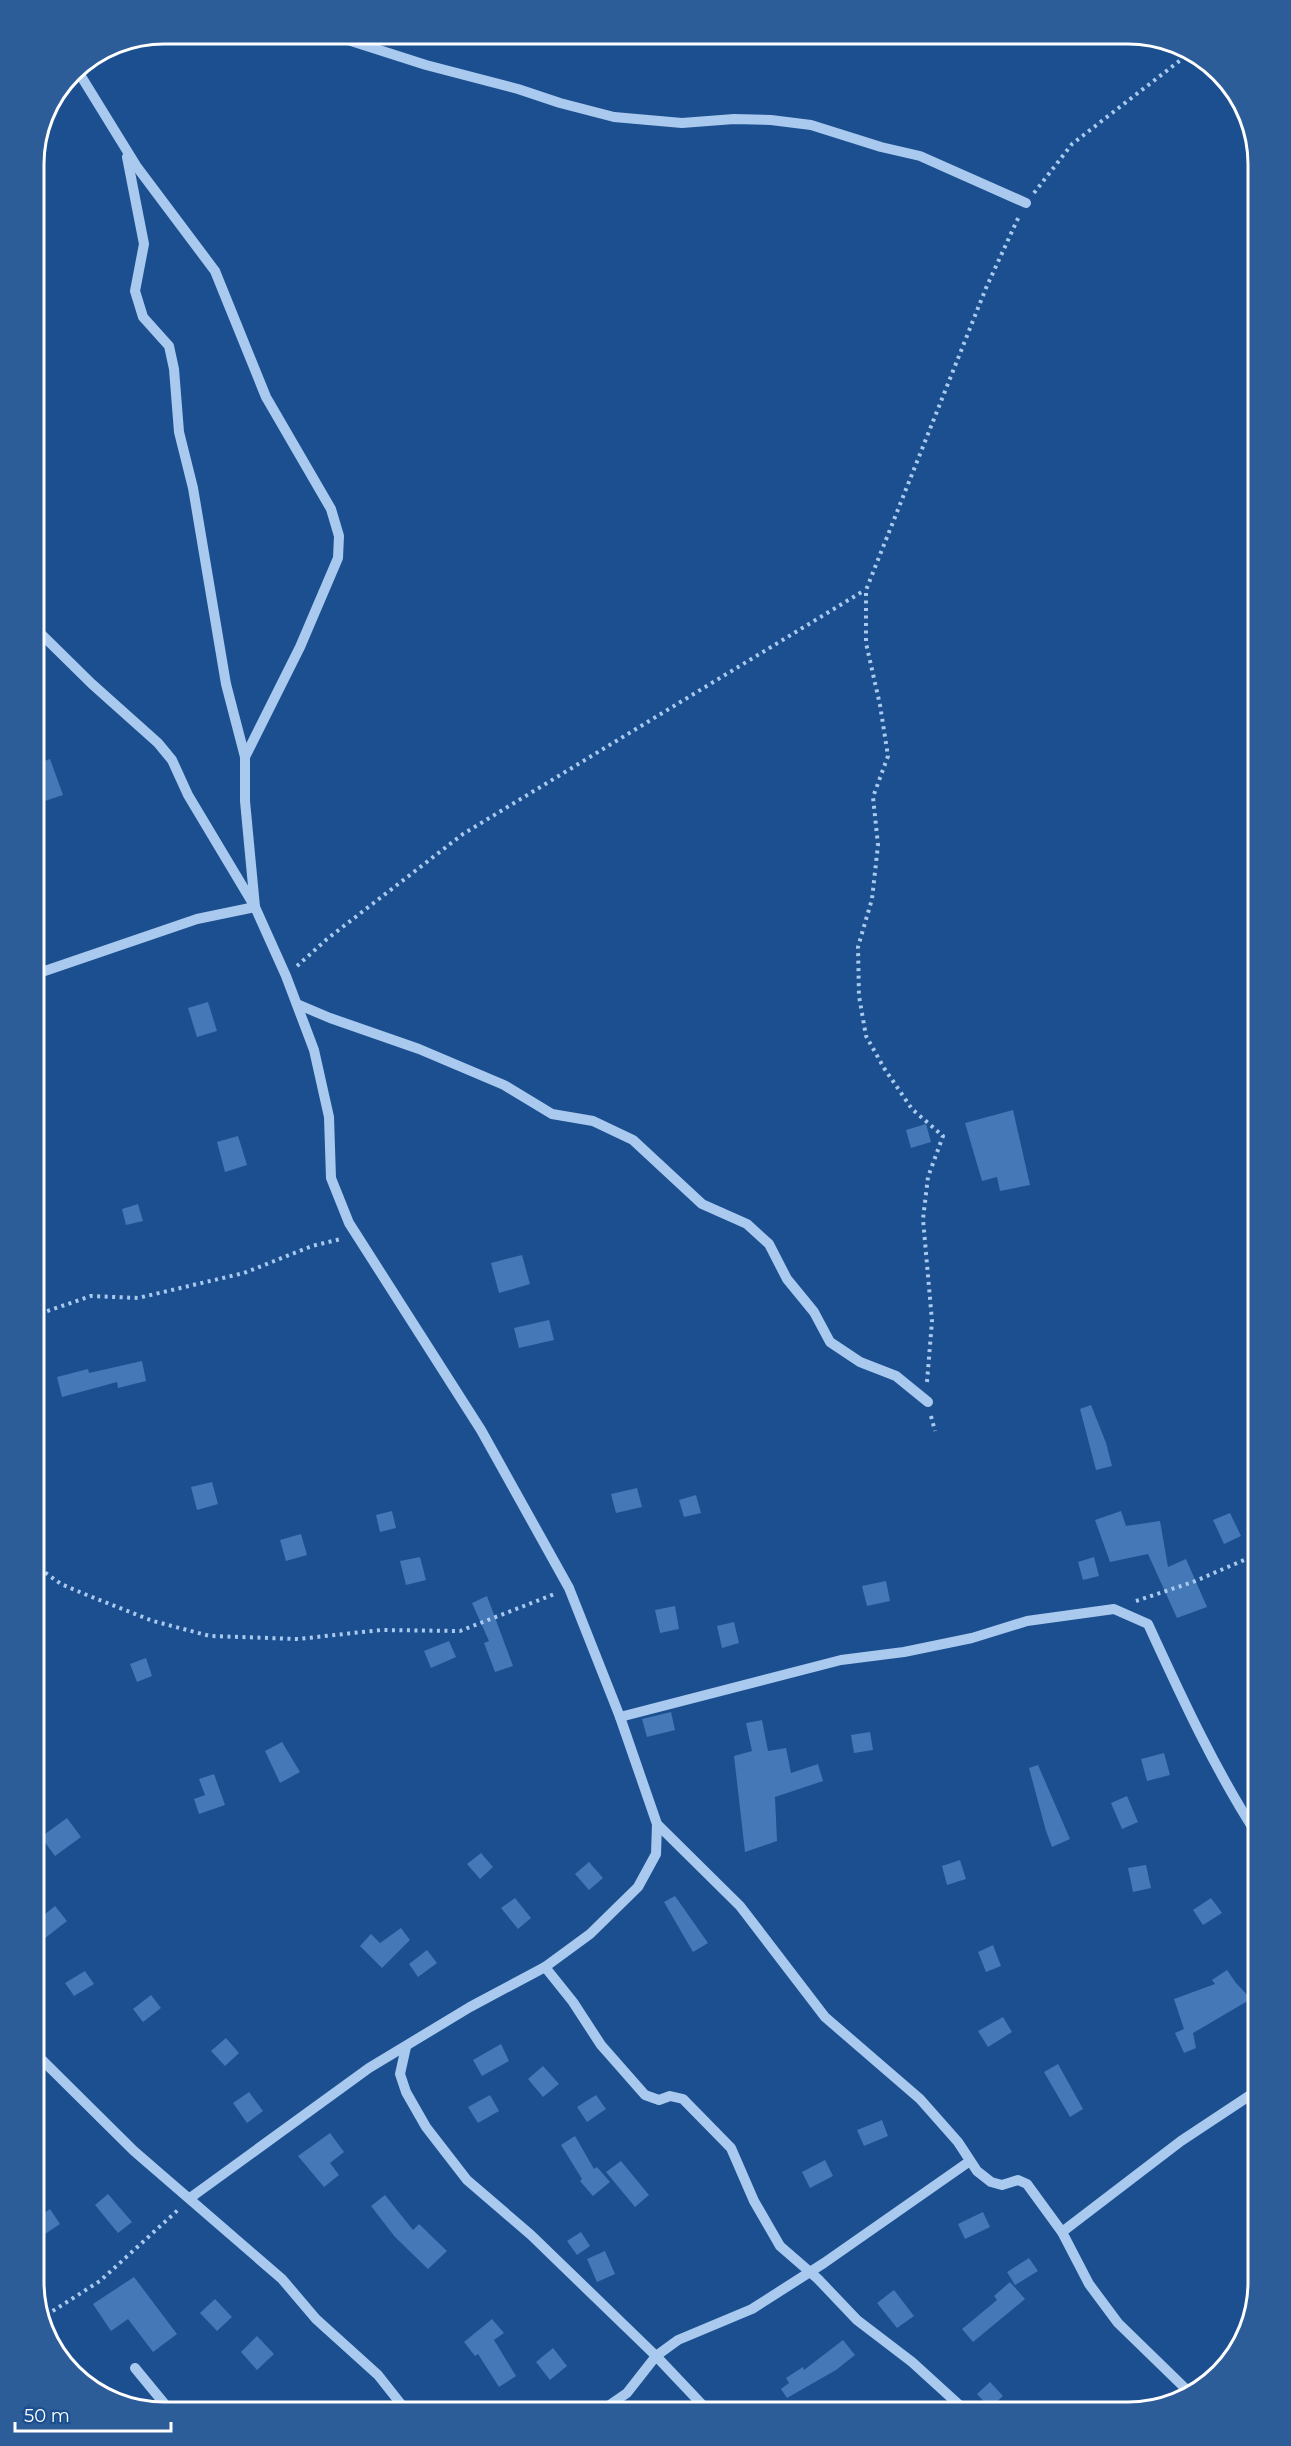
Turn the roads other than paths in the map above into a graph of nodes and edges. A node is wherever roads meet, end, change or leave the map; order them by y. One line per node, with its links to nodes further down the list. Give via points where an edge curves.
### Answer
1 (360, 44): 4 (street, via 614,117 682,123 771,120 811,125 920,156)
2 (81, 77): 3 (street)
3 (125, 148): 6 (street, via 144,244 135,291 144,317 169,346 180,432 194,488 226,684); 6 (street, via 214,271 266,398 331,509 339,536 338,558 305,637)
4 (1026, 203)
5 (44, 637): 7 (street, via 172,760 198,813)
6 (245, 757): 7 (street)
7 (255, 907): 8 (street, via 197,919); 9 (street)
8 (44, 971)
9 (297, 1004): 10 (street, via 419,1048 504,1085 552,1114 593,1121 633,1140 702,1204 747,1224 769,1244 787,1279 814,1312 830,1342 860,1362 896,1376); 11 (street, via 314,1050 329,1117 332,1178 349,1222 481,1430 569,1588)
10 (928, 1402)
11 (620, 1717): 12 (street, via 841,1660 972,1638 1027,1621 1114,1609 1148,1624 1171,1676); 13 (street)
12 (1248, 1819)
13 (657, 1824): 14 (street, via 656,1854 638,1887 590,1934); 18 (street, via 740,1906 825,2017 920,2099)
14 (545, 1967): 15 (street); 21 (street, via 601,2045 645,2095 659,2100 670,2096 682,2099 731,2148 754,2201 780,2246)
15 (406, 2047): 19 (street, via 369,2068); 22 (street, via 400,2074 405,2092 467,2180 531,2235)
16 (44, 2062): 19 (street, via 134,2151)
17 (1248, 2096): 20 (street, via 1181,2140)
18 (970, 2161): 20 (street, via 991,2182 1002,2185 1018,2180 1028,2184); 21 (street)
19 (190, 2198): 26 (street, via 282,2279 316,2319 378,2375)
20 (1062, 2232): 24 (street, via 1089,2284 1118,2323)
21 (809, 2271): 22 (street, via 752,2309 678,2340); 29 (street, via 857,2320)
22 (656, 2356): 27 (street, via 627,2393); 28 (street)
23 (135, 2368): 25 (street)
24 (1184, 2388)
25 (163, 2402)
26 (399, 2402)
27 (614, 2402)
28 (700, 2402)
29 (956, 2402)

